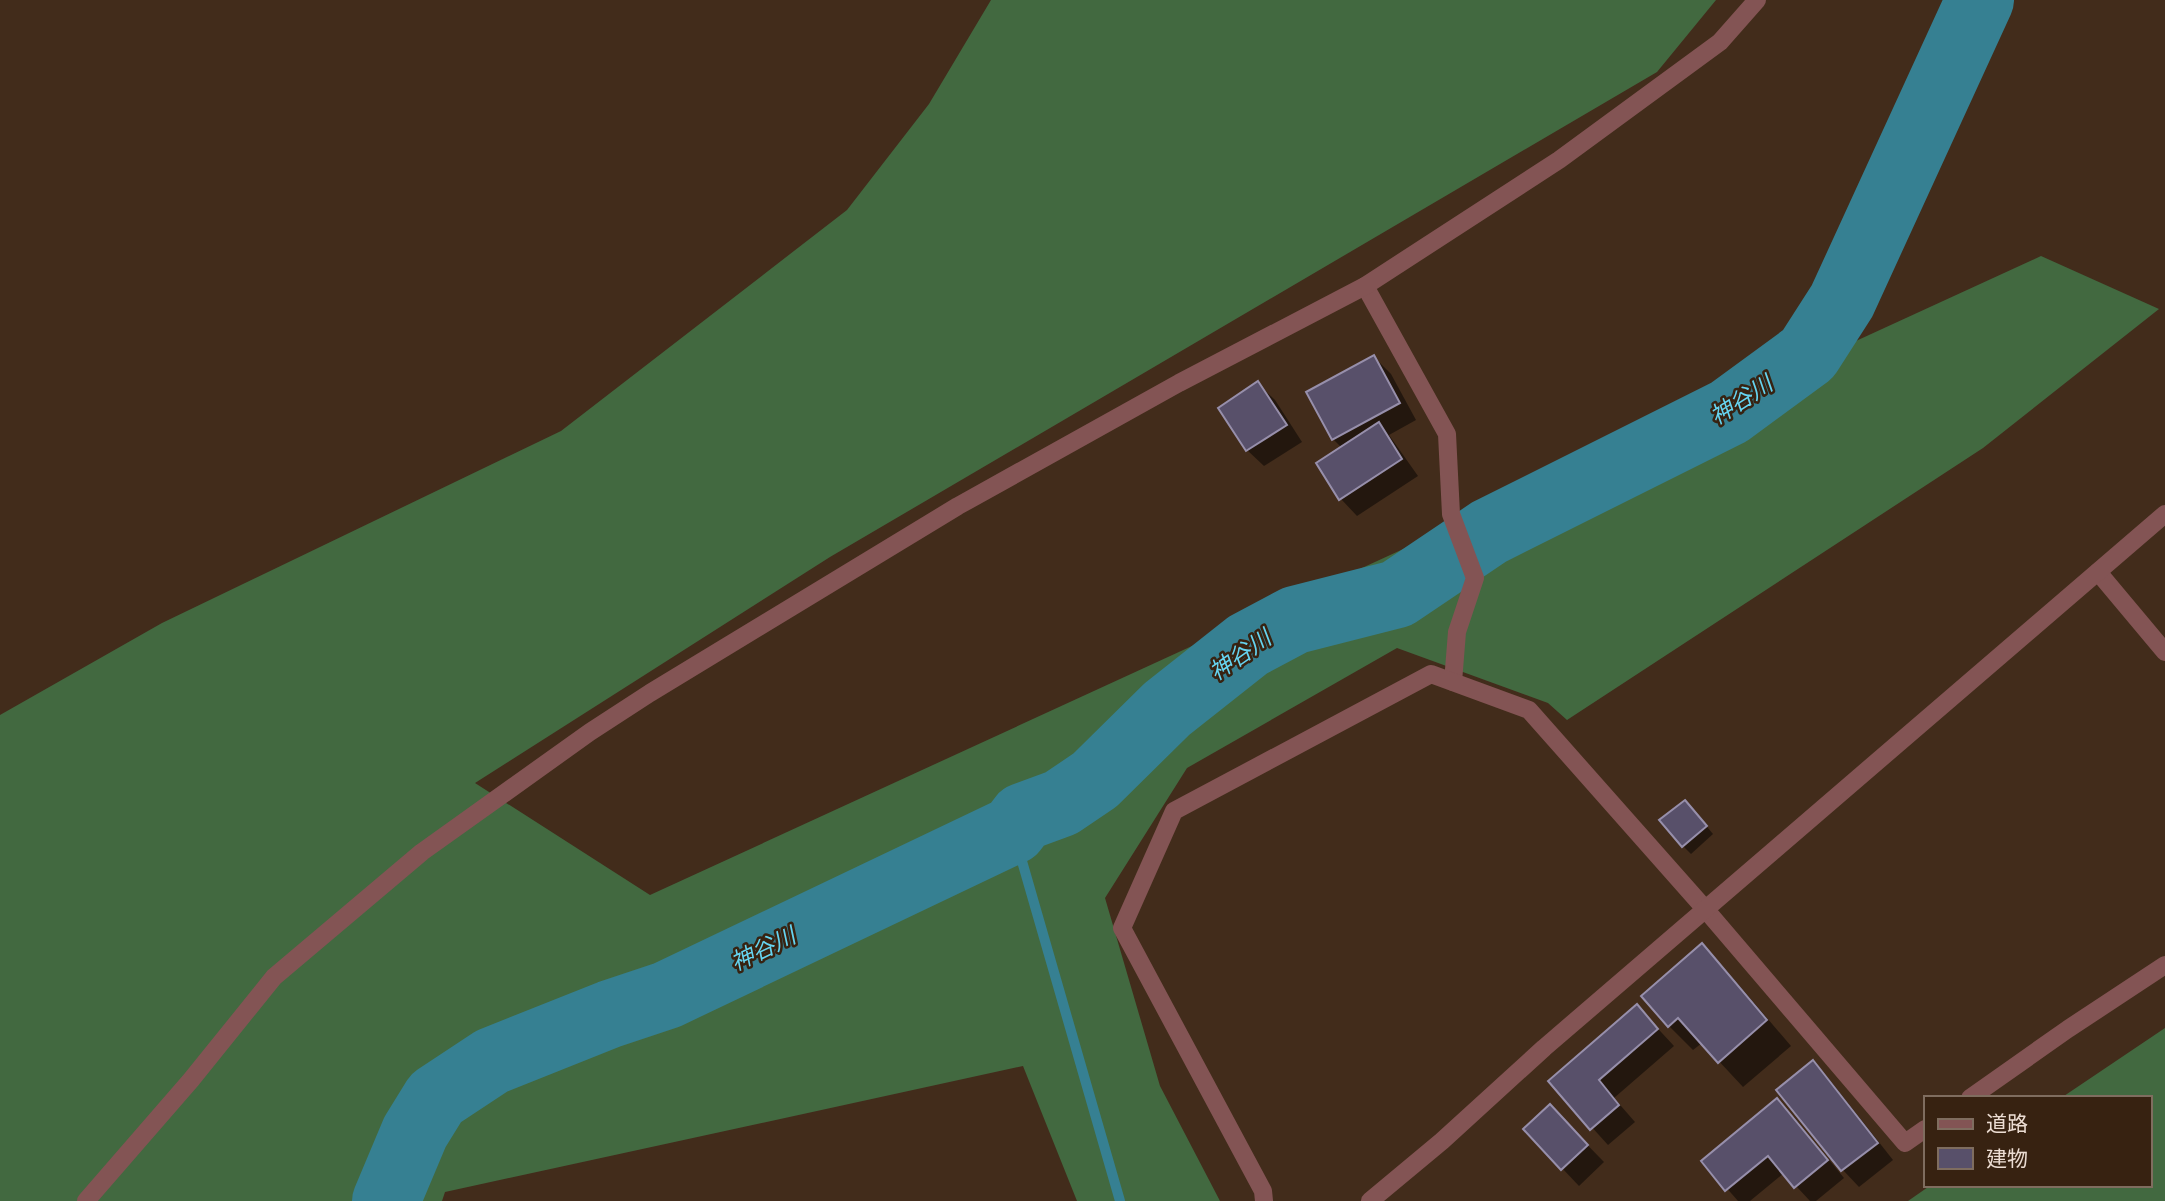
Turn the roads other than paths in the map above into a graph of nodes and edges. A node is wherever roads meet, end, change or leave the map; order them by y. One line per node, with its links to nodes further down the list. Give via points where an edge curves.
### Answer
1 (1757, 0): 2 (street, via 1720,42 1559,160)
2 (1365, 286): 6 (street, via 1447,434 1451,514 1475,578 1457,632); 11 (street, via 958,506 650,693 445,835 274,977)
3 (2165, 514): 4 (street)
4 (2098, 572): 5 (street); 7 (street)
5 (2165, 652)
6 (1453, 682): 7 (street, via 1528,710); 12 (street, via 1431,674 1174,811 1122,928 1263,1191)
7 (1706, 910): 10 (street, via 1905,1143); 13 (street)
8 (2165, 965): 9 (street)
9 (1972, 1096)
10 (1924, 1130)
11 (86, 1201)
12 (1264, 1201)
13 (1370, 1201)

